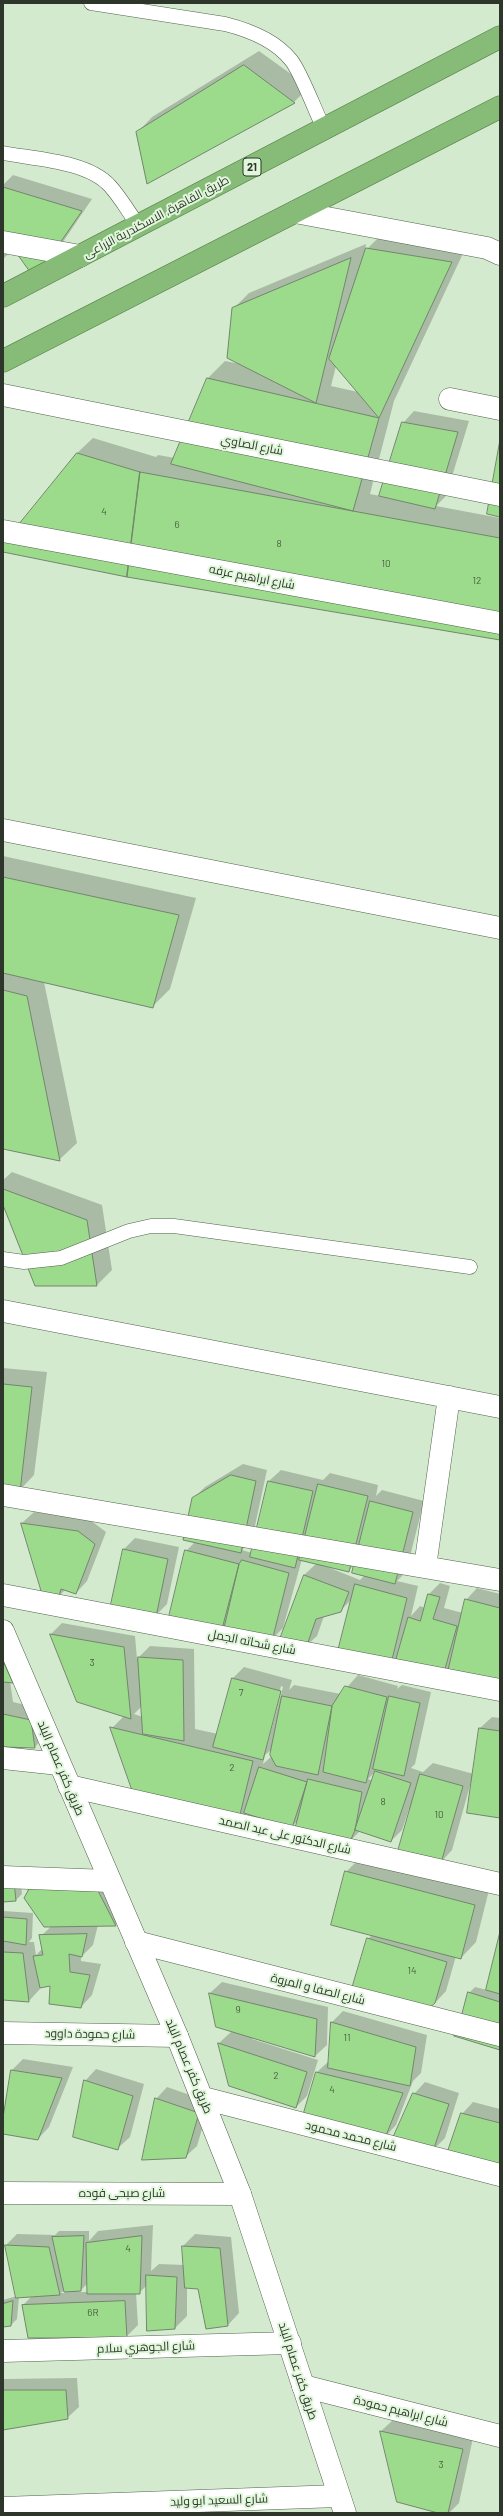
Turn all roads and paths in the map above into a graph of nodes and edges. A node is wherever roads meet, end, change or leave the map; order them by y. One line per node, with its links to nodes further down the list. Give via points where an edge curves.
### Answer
1 (91, 3): 4 (lane, via 225,24 262,37 292,60)
2 (500, 37): 4 (highway, طريق القاهرة, الاسكندرية الزراعى / 21)
3 (500, 107): 6 (highway)
4 (324, 129): 7 (highway, طريق القاهرة, الاسكندرية الزراعى / 21)
5 (3, 153): 7 (lane, via 76,166 90,172 109,185)
6 (295, 212): 9 (street, via 487,248); 12 (highway)
7 (139, 226): 10 (highway, طريق القاهرة, الاسكندرية الزراعى / 21)
8 (3, 242): 10 (street)
9 (500, 254)
10 (80, 256): 11 (highway, طريق القاهرة, الاسكندرية الزراعى / 21)
11 (3, 296)
12 (3, 361)
13 (3, 395): 16 (street, شارع الصاوي)
14 (450, 399): 15 (street)
15 (500, 409)
16 (500, 495)
17 (3, 530): 18 (street, شارع ابراهيم عرفه)
18 (500, 623)
19 (3, 830): 20 (street)
20 (500, 928)
21 (3, 1259): 22 (lane, via 30,1261 61,1258 129,1231 151,1226 174,1226)
22 (470, 1267)
23 (3, 1311): 24 (street)
24 (449, 1397): 25 (street); 27 (street)
25 (500, 1407)
26 (3, 1495): 27 (street)
27 (425, 1567): 28 (street)
28 (500, 1580)
29 (3, 1595): 31 (street, شارع شحاته الجمل)
30 (3, 1631): 33 (street, طريق كفر عصام البلد)
31 (500, 1690)
32 (3, 1758): 33 (street)
33 (59, 1764): 34 (street, طريق كفر عصام البلد)
34 (69, 1786): 36 (street, طريق كفر عصام البلد); 37 (street, شارع الدكتور على عبد الصمد)
35 (3, 1877): 36 (street)
36 (109, 1881): 38 (street, طريق كفر عصام البلد)
37 (500, 1884)
38 (136, 1942): 40 (street, شارع الصفا و المروة); 41 (street, طريق كفر عصام البلد)
39 (3, 2033): 41 (street, شارع حمودة داوود)
40 (500, 2035)
41 (176, 2036): 42 (street, طريق كفر عصام البلد)
42 (203, 2098): 43 (street, شارع محمد محمود); 45 (street, طريق كفر عصام البلد)
43 (500, 2174)
44 (3, 2193): 45 (street, شارع صبحى فوده)
45 (240, 2194): 46 (street, طريق كفر عصام البلد)
46 (290, 2343): 47 (street, شارع الجوهري سلام); 48 (street, طريق كفر عصام البلد)
47 (3, 2351)
48 (303, 2386): 49 (street, شارع ابراهيم حمودة); 50 (street, طريق كفر عصام البلد)
49 (500, 2436)
50 (342, 2505): 51 (street, شارع السعيد ابو وليد)
51 (3, 2508)

